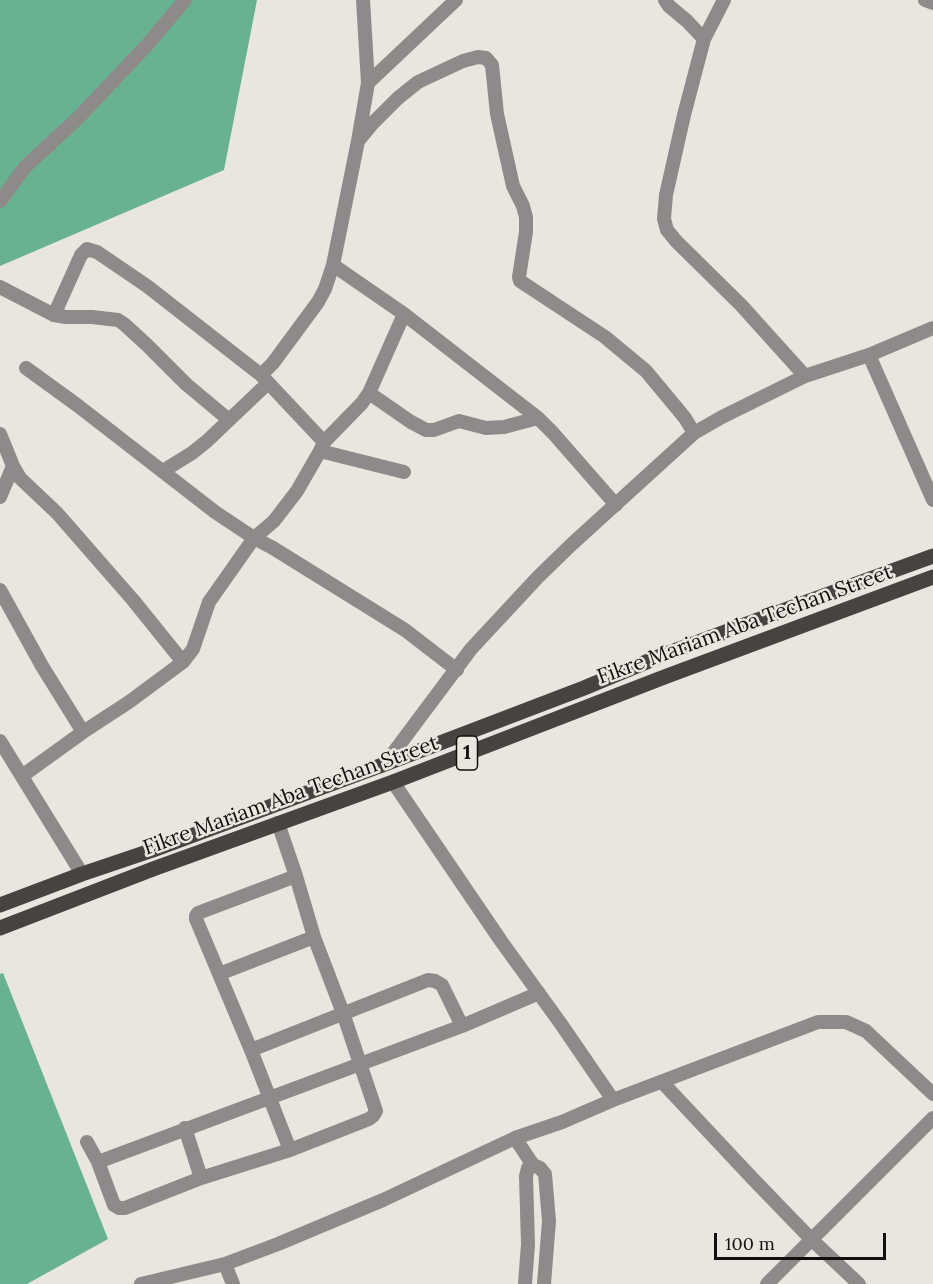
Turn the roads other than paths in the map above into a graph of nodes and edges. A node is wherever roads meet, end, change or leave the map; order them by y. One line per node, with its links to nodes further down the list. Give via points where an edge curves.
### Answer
1 (184, 0): 11 (street, via 78,118 26,167)
2 (363, 0): 9 (street)
3 (456, 0): 9 (street)
4 (665, 0): 8 (street)
5 (724, 0): 8 (street)
6 (926, 0): 7 (street)
7 (933, 3)
8 (704, 39): 19 (street, via 666,195 667,230)
9 (368, 83): 10 (street)
10 (358, 141): 12 (street); 24 (street, via 418,82 463,61 486,58 492,65 497,114 513,186 526,217 520,281 605,337 646,371)
11 (0, 201)
12 (333, 265): 14 (street); 20 (street, via 318,302)
13 (0, 287): 15 (street)
14 (404, 314): 21 (street); 22 (street)
15 (54, 315): 20 (street, via 81,255 87,249 97,252 147,286); 23 (street, via 118,320)
16 (933, 328): 17 (street)
17 (869, 354): 19 (street); 31 (street)
18 (26, 368): 28 (street)
19 (805, 376): 24 (street)
20 (264, 379): 23 (street); 26 (street)
21 (369, 393): 22 (street, via 426,430 459,422 504,427); 26 (street)
22 (538, 418): 32 (street)
23 (229, 420): 28 (street, via 192,453)
24 (694, 433): 32 (street)
25 (0, 434): 27 (street)
26 (322, 446): 29 (street); 33 (street, via 297,491 274,521)
27 (13, 466): 30 (street); 37 (street)
28 (163, 471): 33 (street)
29 (404, 472)
30 (0, 497)
31 (933, 500)
32 (616, 505): 38 (street, via 538,578 471,649)
33 (254, 538): 37 (street, via 209,602 193,649); 38 (street, via 405,630)
34 (933, 556): 41 (main road, Fikre Mariam Aba Techan Street / 1, via 663,655)
35 (933, 577): 43 (main road, Fikre Mariam Aba Techan Street / 1)
36 (0, 590): 39 (street)
37 (183, 662): 39 (street)
38 (457, 670): 41 (street)
39 (83, 732): 42 (street)
40 (0, 741): 42 (street)
41 (385, 764): 45 (main road, Fikre Mariam Aba Techan Street / 1)
42 (22, 776): 45 (street)
43 (393, 782): 44 (main road, Fikre Mariam Aba Techan Street / 1); 51 (street)
44 (278, 823): 46 (street); 48 (main road, Fikre Mariam Aba Techan Street / 1)
45 (82, 874): 47 (main road, Fikre Mariam Aba Techan Street / 1)
46 (296, 876): 49 (street); 50 (street, via 198,913)
47 (0, 905)
48 (0, 928)
49 (314, 937): 50 (street); 52 (street)
50 (219, 974): 54 (street)
51 (539, 993): 53 (street); 59 (street)
52 (343, 1013): 53 (street, via 428,980 442,985); 54 (street); 55 (street)
53 (462, 1026): 55 (street)
54 (251, 1050): 58 (street)
55 (359, 1064): 58 (street); 64 (street, via 376,1112 374,1116)
56 (662, 1082): 57 (street, via 818,1022 846,1022 866,1031); 59 (street); 68 (street)
57 (933, 1094)
58 (268, 1098): 61 (street); 64 (street)
59 (613, 1100): 62 (street)
60 (933, 1118): 68 (street)
61 (185, 1128): 65 (street); 67 (street)
62 (515, 1138): 66 (street); 69 (street, via 383,1200)
63 (87, 1142): 65 (street)
64 (290, 1150): 67 (street)
65 (98, 1162): 67 (street, via 114,1205 119,1208)
66 (533, 1165): 72 (street, via 526,1176); 73 (street, via 545,1174 549,1221)
67 (201, 1178)
68 (811, 1239): 74 (street); 75 (street)
69 (225, 1264): 70 (street); 71 (street)
70 (141, 1284)
71 (233, 1284)
72 (525, 1284)
73 (544, 1284)
74 (767, 1284)
75 (859, 1284)

